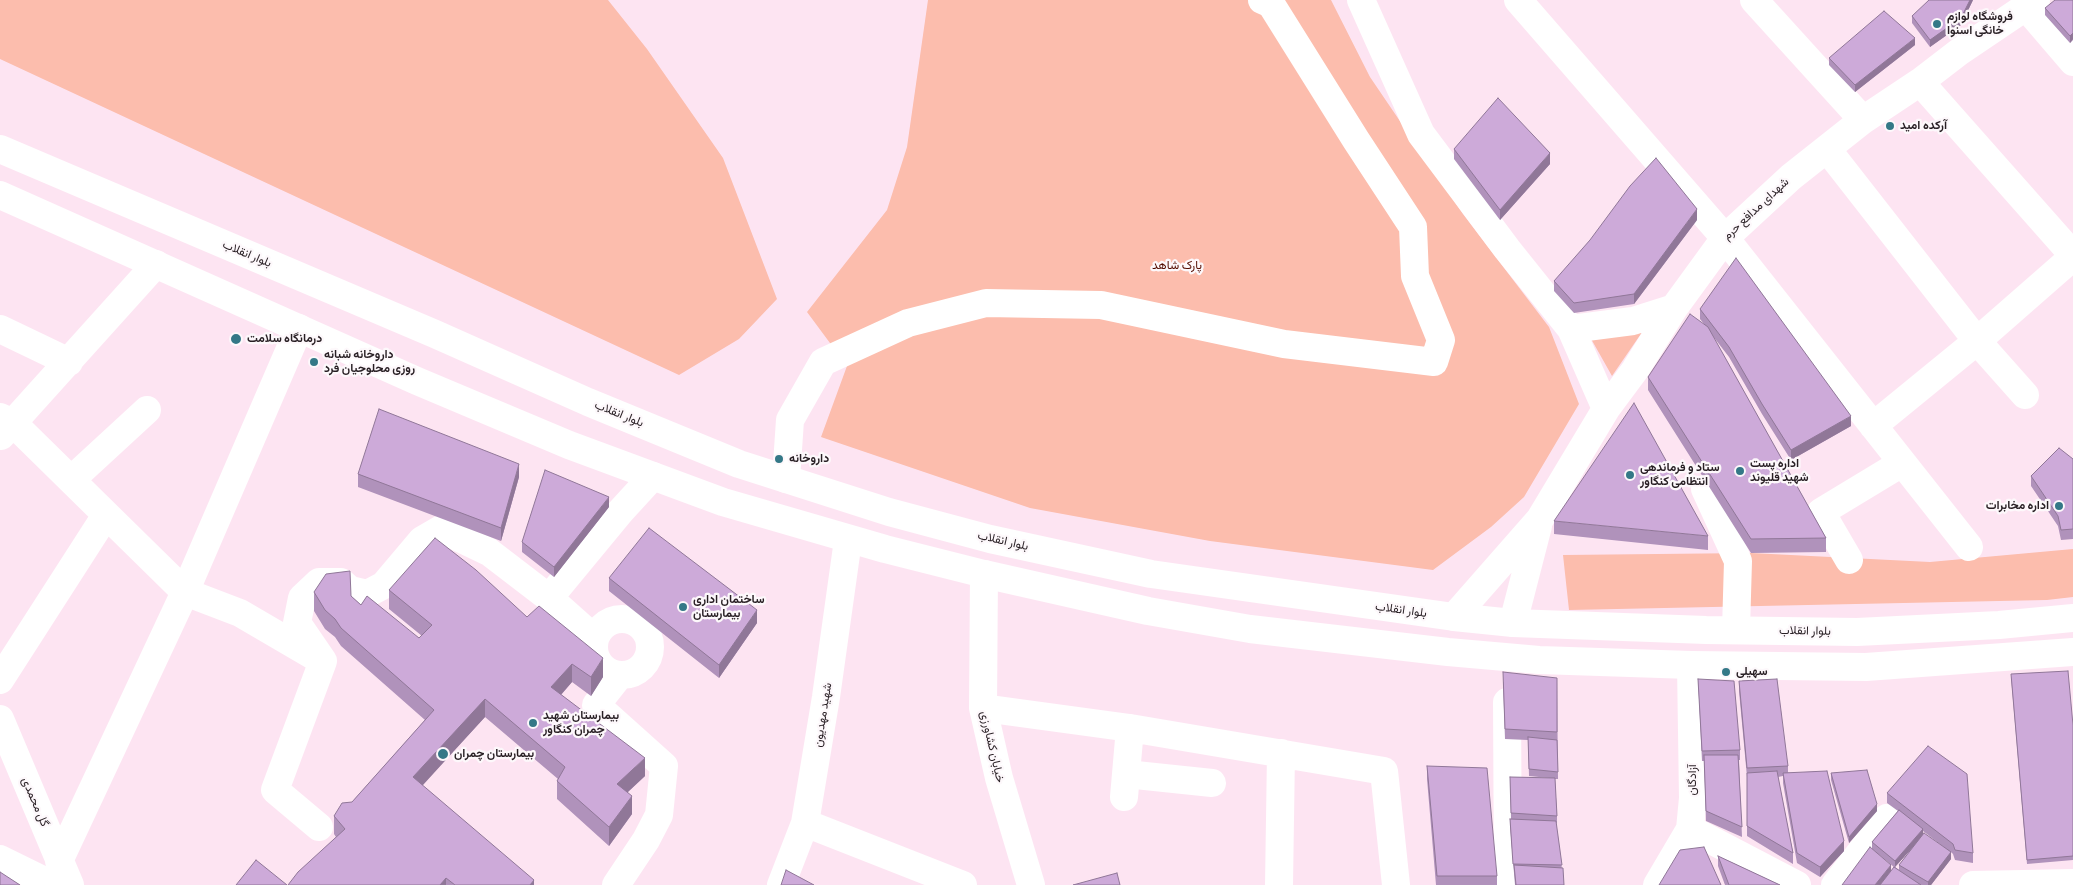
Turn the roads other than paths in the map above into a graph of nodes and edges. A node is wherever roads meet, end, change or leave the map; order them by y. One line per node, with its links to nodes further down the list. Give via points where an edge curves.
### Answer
1 (1262, 0): 28 (street, via 1272,4 1413,227 1415,276 1441,340 1434,362 1284,344 1101,306 986,303 908,323 823,362 790,420)
2 (1361, 0): 18 (street, via 1421,134 1507,250)
3 (1518, 0): 12 (street)
4 (1754, 0): 8 (street)
5 (2021, 4): 6 (street); 7 (street, شهدای مدافع حرم)
6 (2073, 62)
7 (1920, 82): 8 (street, شهدای مدافع حرم); 13 (street)
8 (1863, 120): 10 (street, شهدای مدافع حرم)
9 (0, 149): 28 (street, بلوار انقلاب, via 588,402 739,464)
10 (1826, 149): 12 (street, شهدای مدافع حرم); 19 (street)
11 (0, 194): 14 (street)
12 (1725, 238): 15 (street, شهدای مدافع حرم); 25 (street)
13 (2073, 256): 19 (street)
14 (156, 264): 16 (street); 20 (street)
15 (1674, 308): 18 (street, via 1632,320); 22 (street, شهدای مدافع حرم)
16 (299, 328): 27 (street, via 569,445); 37 (street)
17 (0, 329): 20 (street)
18 (1571, 329): 22 (street)
19 (1977, 341): 21 (street); 25 (street)
20 (69, 362): 24 (street)
21 (2025, 395)
22 (1606, 409): 32 (street, شهدای مدافع حرم)
23 (147, 410): 29 (street)
24 (4, 426): 29 (street)
25 (1873, 426): 26 (street)
26 (1902, 463): 34 (street); 35 (street, via 1822,512)
27 (653, 476): 33 (street, via 723,502); 38 (street)
28 (786, 479): 39 (street, بلوار انقلاب, via 953,529 1151,574)
29 (71, 480): 31 (street)
30 (1705, 490): 42 (street, via 1738,561)
31 (106, 515): 37 (street); 50 (street)
32 (1540, 520): 39 (street); 41 (street)
33 (848, 540): 36 (street); 57 (street, شهید مهدیون)
34 (1968, 548)
35 (1849, 560)
36 (984, 574): 44 (street, via 1148,611 1250,629); 51 (street, خیابان کشاورزی)
37 (185, 592): 47 (street, via 240,613); 61 (street)
38 (549, 598): 43 (street); 47 (street, via 489,552 441,529 422,540 384,585 367,594 350,590 341,582 319,582 302,598 297,624)
39 (1454, 617): 41 (street, بلوار انقلاب); 44 (street)
40 (2073, 618): 42 (street, بلوار انقلاب, via 1857,632)
41 (1513, 623): 42 (street, بلوار انقلاب); 46 (street)
42 (1736, 630)
43 (595, 639): 49 (street, via 596,659 610,673); 49 (street, via 598,631 612,620 630,620 645,630 651,646 645,665 638,671)
44 (1448, 652): 46 (street)
45 (2073, 652): 48 (street, via 1866,668)
46 (1507, 657): 48 (street); 69 (street)
47 (323, 661): 58 (street, via 275,790)
48 (1691, 665): 59 (street, آزادگان, via 1693,798)
49 (619, 676): 63 (street, via 596,705 664,766 659,815)
50 (0, 680)
51 (982, 708): 53 (street); 66 (street, خیابان کشاورزی)
52 (0, 719): 61 (street, گل محمدی)
53 (1130, 728): 54 (street); 55 (street, via 1125,786)
54 (1281, 753): 67 (street); 68 (street, via 1384,771)
55 (1212, 783)
56 (1887, 818): 72 (street)
57 (805, 823): 64 (street, شهید مهدیون); 65 (street)
58 (319, 827)
59 (1690, 829): 70 (street, آزادگان); 71 (street)
60 (0, 859): 61 (street)
61 (61, 877)
62 (2073, 883): 73 (street)
63 (616, 885)
64 (781, 885)
65 (963, 885)
66 (1031, 885)
67 (1278, 885)
68 (1396, 885)
69 (1508, 885)
70 (1657, 885)
71 (1797, 885)
72 (1835, 885)
73 (1973, 885)

